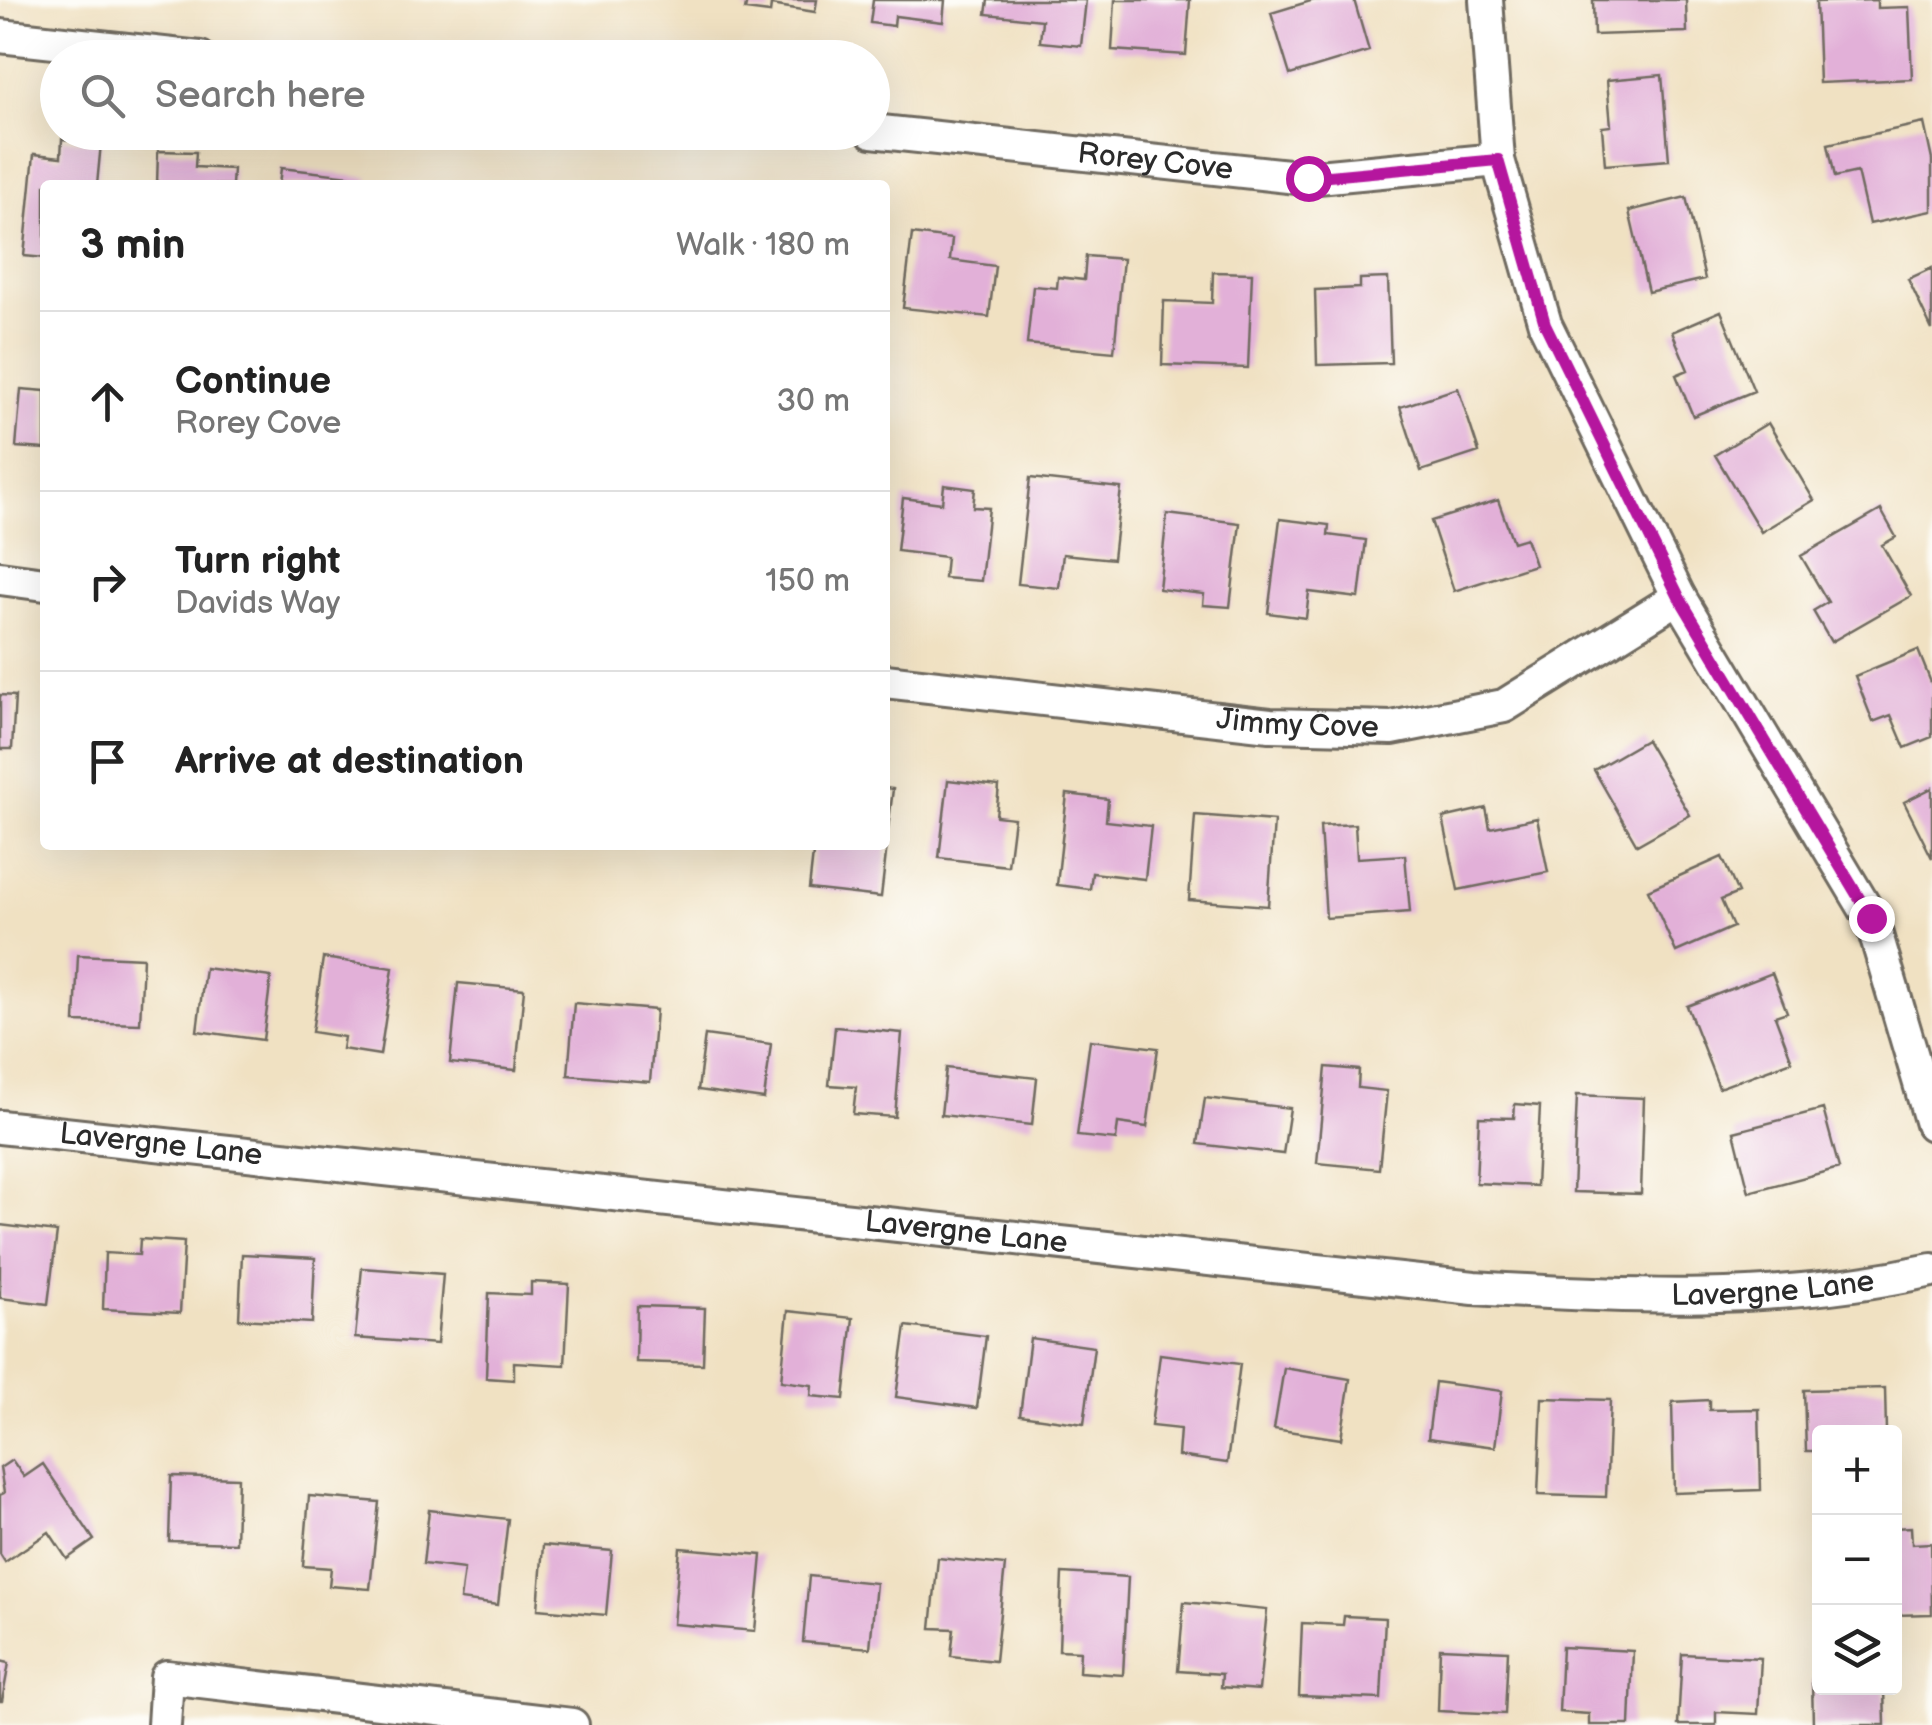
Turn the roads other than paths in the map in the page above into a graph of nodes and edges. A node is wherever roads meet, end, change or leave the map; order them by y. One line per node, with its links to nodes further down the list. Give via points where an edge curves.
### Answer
1 (1486, 0): 5 (street)
2 (0, 36): 3 (street)
3 (40, 40)
4 (890, 133): 5 (street, Rorey Cove, via 1308,178)
5 (1498, 160): 8 (street, via 1545,324)
6 (0, 578): 7 (street)
7 (40, 583)
8 (1679, 597): 9 (street, Jimmy Cove, via 1504,706 1392,728 1270,725); 10 (street, via 1871,918)
9 (890, 682)
10 (1932, 1124)
11 (0, 1127): 12 (street, Lavergne Lane, via 1474,1288 1660,1300 1857,1287)
12 (1932, 1270)
13 (164, 1725): 14 (street, via 167,1677)
14 (572, 1725)

